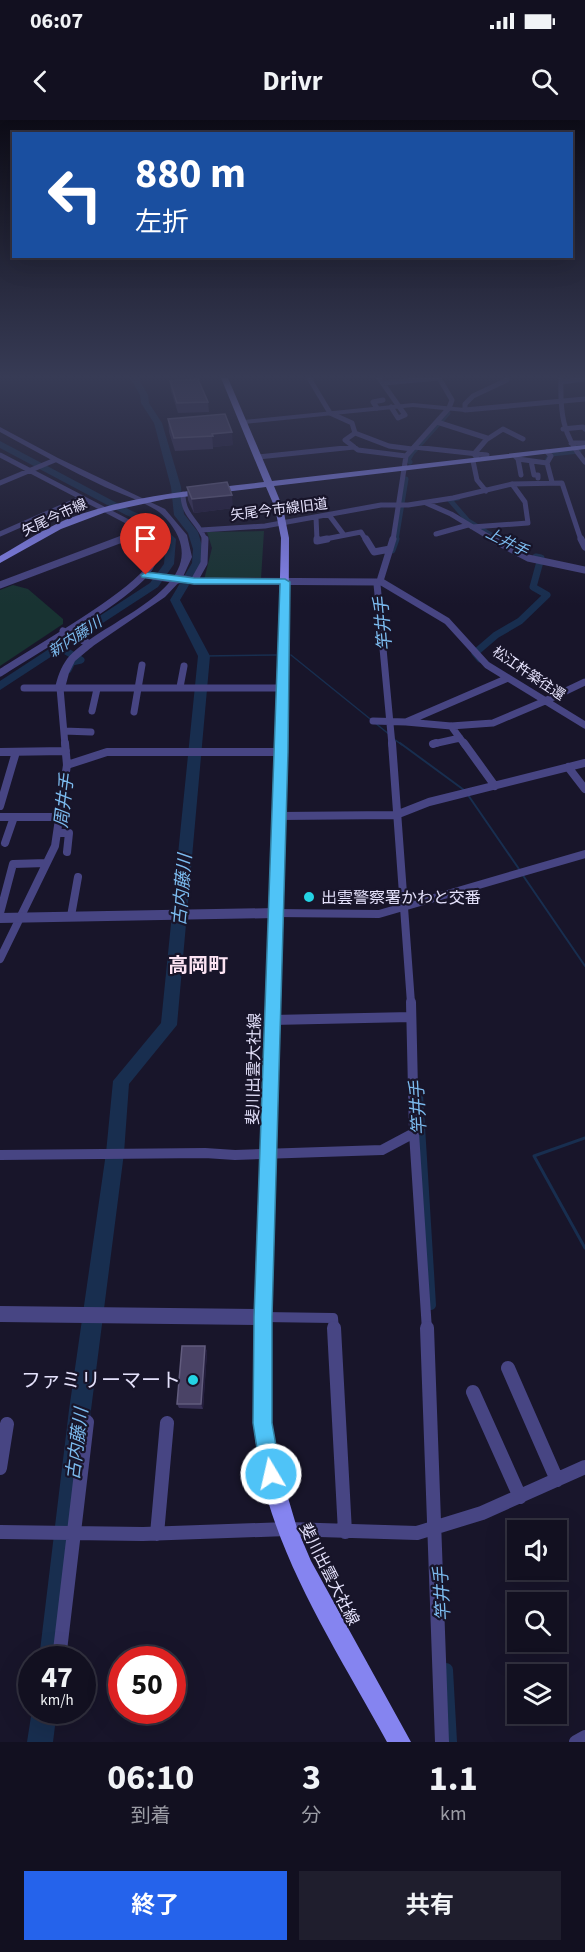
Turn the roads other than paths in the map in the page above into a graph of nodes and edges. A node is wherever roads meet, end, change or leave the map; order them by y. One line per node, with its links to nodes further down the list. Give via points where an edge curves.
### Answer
1 (45, 454): 15 (street)
2 (256, 454): 13 (main road, 斐川出雲大社線)
3 (296, 454): 13 (street)
4 (393, 454): 11 (street)
5 (408, 454): 11 (street)
6 (450, 454): 14 (street)
7 (480, 454): 14 (street)
8 (537, 454): 12 (main road, 矢尾今市線)
9 (549, 454): 17 (street)
10 (0, 455): 19 (street)
11 (406, 456): 18 (street)
12 (516, 457): 14 (main road, 矢尾今市線); 16 (street); 20 (street)
13 (258, 458): 25 (main road, 斐川出雲大社線)
14 (478, 458): 18 (main road, 矢尾今市線); 26 (street, via 477,480)
15 (56, 460): 19 (street); 29 (street)
16 (531, 461): 17 (street); 21 (street)
17 (547, 463): 22 (street)
18 (404, 469): 25 (main road, 矢尾今市線); 31 (street)
19 (31, 471): 23 (street); 28 (street)
20 (521, 475)
21 (538, 478)
22 (552, 482): 24 (street, 矢尾今市線旧道); 42 (street, via 562,483)
23 (0, 483)
24 (512, 484): 26 (street, 矢尾今市線旧道); 36 (street, via 525,502 528,523)
25 (269, 485): 27 (main road, 矢尾今市線); 35 (main road, 斐川出雲大社線)
26 (486, 490): 30 (street, 矢尾今市線旧道)
27 (183, 494): 29 (main road, 矢尾今市線); 38 (street, via 183,506)
28 (82, 498): 32 (street); 39 (street)
29 (139, 501): 32 (main road, 矢尾今市線); 47 (street, via 162,511 186,538 189,555)
30 (425, 503): 31 (street, 矢尾今市線旧道); 36 (street, via 444,509)
31 (398, 504): 33 (street, 矢尾今市線旧道); 43 (street)
32 (104, 510): 37 (street); 44 (main road, 矢尾今市線, via 64,524)
33 (329, 515): 34 (street, 矢尾今市線旧道); 41 (street)
34 (316, 517): 35 (street, 矢尾今市線旧道); 41 (street, via 317,541)
35 (282, 523): 38 (street, 矢尾今市線旧道); 50 (main road, 斐川出雲大社線)
36 (470, 526): 40 (street); 45 (street, via 524,556)
37 (138, 527): 46 (street, via 154,548 154,562); 51 (street, via 138,533)
38 (201, 530): 48 (street, via 205,560)
39 (0, 534)
40 (436, 534)
41 (344, 535): 43 (street, via 361,532 374,552)
42 (585, 547)
43 (390, 549): 49 (street)
44 (0, 560)
45 (585, 570)
46 (146, 575): 47 (street); 52 (street)
47 (179, 579): 48 (street); 53 (street, via 164,595)
48 (194, 581): 50 (street)
49 (379, 581): 50 (street); 57 (street, 松江杵築往還, via 447,621 488,664); 69 (street)
50 (285, 582): 62 (main road, 斐川出雲大社線)
51 (0, 585)
52 (64, 631): 53 (street); 56 (street)
53 (89, 643): 61 (street, via 70,661)
54 (142, 664): 64 (street)
55 (184, 666): 59 (street)
56 (0, 673)
57 (508, 678): 65 (street, 松江杵築往還); 70 (street)
58 (585, 682): 65 (street)
59 (180, 687): 62 (street); 64 (street)
60 (24, 688): 61 (street)
61 (60, 688): 63 (street); 73 (street)
62 (282, 688): 80 (main road, 斐川出雲大社線)
63 (97, 689): 64 (street); 66 (street)
64 (137, 689): 67 (street)
65 (545, 701): 71 (street, 松江杵築往還); 72 (street, via 493,723)
66 (92, 711)
67 (134, 712)
68 (373, 721): 69 (street)
69 (390, 722): 70 (street); 87 (street)
70 (406, 722): 72 (street)
71 (585, 725)
72 (451, 726): 75 (street)
73 (64, 731): 74 (street); 77 (street)
74 (91, 732)
75 (460, 738): 76 (street); 84 (street)
76 (433, 744)
77 (66, 751): 79 (street); 82 (street)
78 (0, 752): 79 (street)
79 (16, 752): 86 (street)
80 (282, 752): 82 (street, via 107,752); 88 (main road, 斐川出雲大社線)
81 (585, 763): 83 (street)
82 (67, 765): 91 (street)
83 (568, 767): 84 (street); 85 (street)
84 (495, 786): 87 (street, via 429,802)
85 (585, 789)
86 (0, 806)
87 (396, 815): 88 (street); 98 (street)
88 (279, 816): 100 (main road, 斐川出雲大社線)
89 (0, 817): 90 (street)
90 (14, 817): 91 (street); 93 (street)
91 (60, 817): 92 (street)
92 (57, 833): 94 (street, via 69,833); 96 (street)
93 (5, 843)
94 (67, 852)
95 (585, 854): 98 (street)
96 (46, 863): 99 (street, via 13,864); 103 (street)
97 (78, 877): 101 (street)
98 (404, 906): 100 (street, via 379,914); 105 (street)
99 (0, 913)
100 (275, 913): 101 (street); 106 (main road, 斐川出雲大社線)
101 (71, 916): 103 (street)
102 (0, 918): 103 (street)
103 (18, 918): 104 (street)
104 (0, 959)
105 (411, 1017): 106 (street); 107 (street)
106 (272, 1020): 108 (main road, 斐川出雲大社線)
107 (414, 1133): 108 (street, via 382,1150); 122 (street, via 429,1353)
108 (269, 1154): 109 (street); 111 (main road, 斐川出雲大社線)
109 (0, 1155)
110 (0, 1314): 111 (street)
111 (263, 1317): 121 (main road, 斐川出雲大社線, via 262,1423); 125 (street, via 333,1318)
112 (508, 1368): 119 (street)
113 (473, 1392): 120 (street)
114 (87, 1422): 124 (street)
115 (167, 1423): 126 (street)
116 (7, 1424): 118 (street)
117 (585, 1467): 119 (street)
118 (0, 1468)
119 (557, 1480): 120 (street)
120 (520, 1497): 122 (street)
121 (287, 1529): 125 (street); 126 (street); 129 (main road, 斐川出雲大社線, via 304,1568)
122 (434, 1530): 125 (street); 130 (street)
123 (0, 1532): 124 (street)
124 (73, 1532): 126 (street); 127 (street)
125 (345, 1532)
126 (157, 1534)
127 (60, 1646)
128 (585, 1737): 131 (street)
129 (400, 1742)
130 (442, 1742)
131 (576, 1742)

